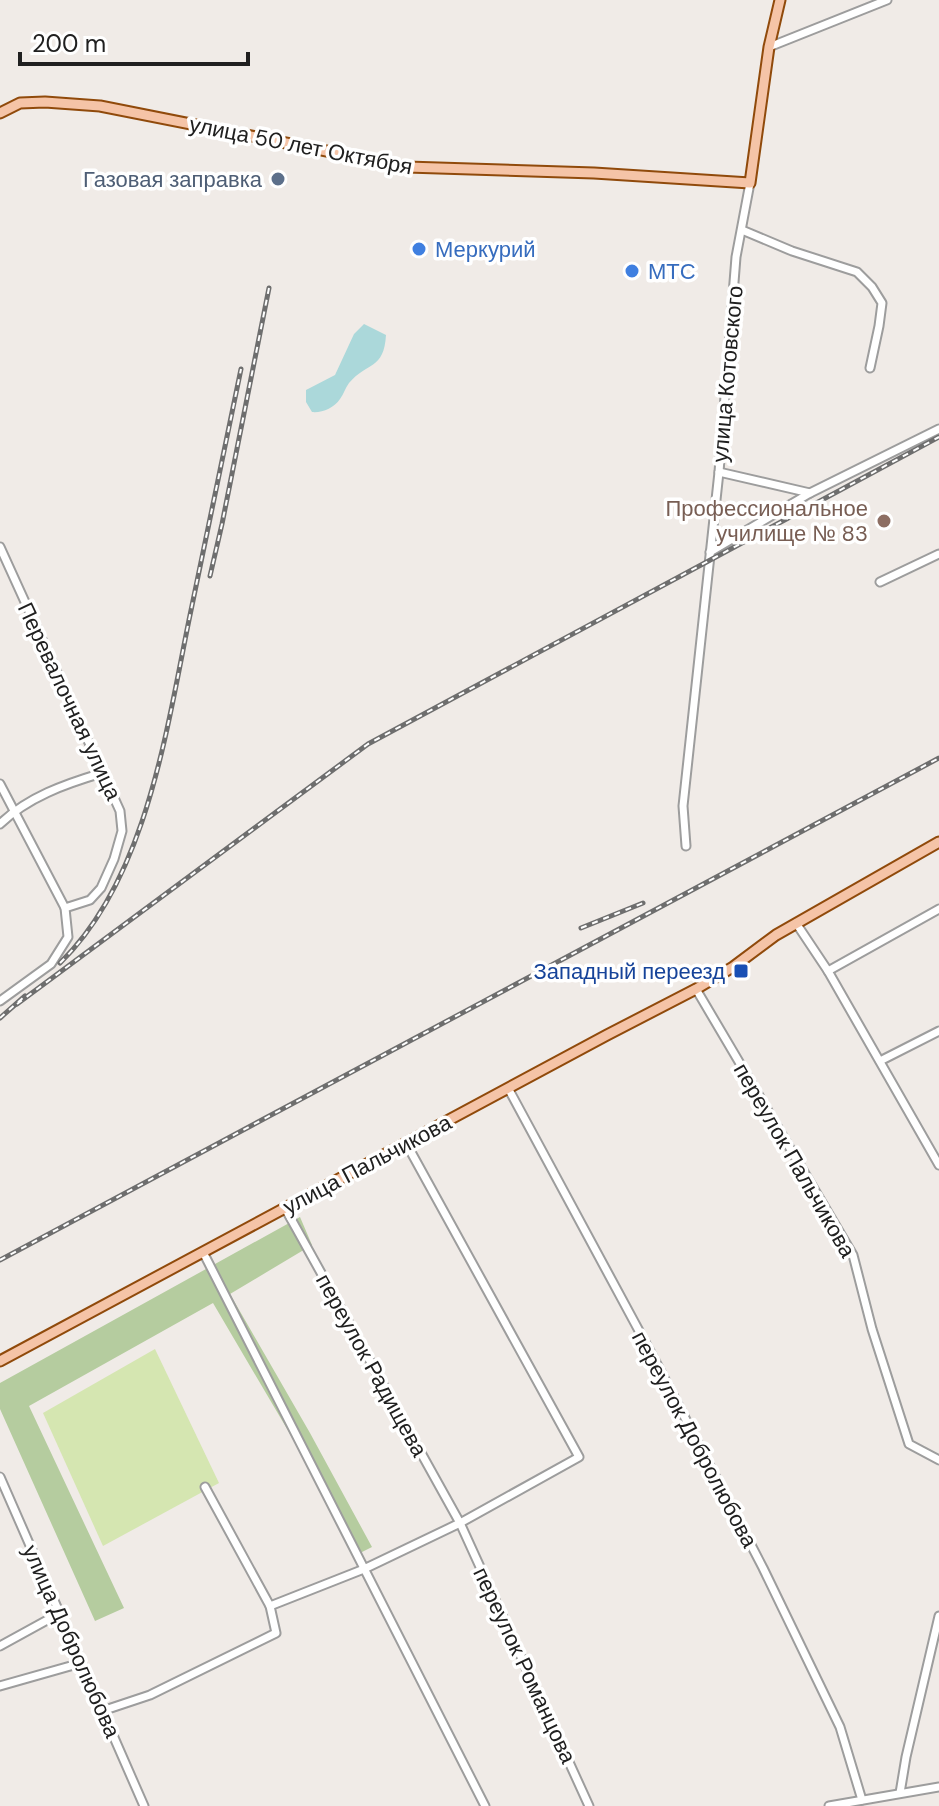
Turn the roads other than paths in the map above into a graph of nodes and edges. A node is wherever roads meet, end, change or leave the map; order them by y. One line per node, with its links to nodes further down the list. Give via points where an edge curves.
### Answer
1 (780, 0): 3 (main road, улица Котовского)
2 (887, 0): 3 (street)
3 (769, 47): 5 (main road, улица Котовского)
4 (0, 113): 5 (main road, улица 50 лет Октября, via 20,103 100,106 407,167)
5 (750, 183): 6 (street, улица Котовского)
6 (742, 230): 7 (street, via 857,272 872,287 882,303); 9 (street, улица Котовского)
7 (870, 368)
8 (939, 429): 10 (street)
9 (719, 472): 10 (street); 12 (street, улица Котовского)
10 (810, 493): 12 (street)
11 (0, 547): 15 (street, Перевалочная улица)
12 (710, 552): 20 (street, улица Котовского, via 683,806)
13 (939, 554): 14 (street)
14 (880, 582)
15 (102, 773): 17 (street); 21 (street, Перевалочная улица, via 120,811 122,831 101,888 90,900)
16 (0, 784): 17 (street)
17 (14, 810): 18 (street); 21 (street)
18 (0, 824)
19 (939, 842): 23 (main road, улица Пальчикова)
20 (686, 846)
21 (65, 908): 26 (street, via 68,937 51,964)
22 (939, 909): 24 (street)
23 (796, 923): 24 (street); 25 (main road, улица Пальчикова)
24 (828, 971): 28 (street)
25 (696, 989): 29 (main road, улица Пальчикова); 35 (street, переулок Пальчикова, via 853,1255 909,1444)
26 (0, 1001)
27 (939, 1031): 28 (street)
28 (880, 1061): 31 (street)
29 (508, 1088): 30 (main road, улица Пальчикова); 49 (street, переулок Добролюбова, via 763,1568 840,1727)
30 (406, 1143): 32 (main road, улица Пальчикова); 38 (street, via 579,1457)
31 (939, 1165)
32 (285, 1208): 33 (main road, улица Пальчикова); 38 (street, переулок Радищева)
33 (203, 1252): 34 (main road, улица Пальчикова); 39 (street)
34 (0, 1361)
35 (939, 1460)
36 (0, 1477): 41 (street, улица Добролюбова)
37 (205, 1487): 40 (street)
38 (460, 1523): 39 (street); 52 (street, переулок Романцова)
39 (364, 1569): 40 (street); 51 (street)
40 (270, 1606): 46 (street, via 276,1633 150,1695)
41 (60, 1613): 43 (street); 44 (street, улица Добролюбова)
42 (939, 1616): 48 (street)
43 (0, 1646)
44 (81, 1663): 45 (street); 46 (street, улица Добролюбова)
45 (0, 1686)
46 (102, 1711): 50 (street, улица Добролюбова)
47 (939, 1787): 48 (street)
48 (900, 1793): 49 (street)
49 (862, 1800): 53 (street)
50 (144, 1806)
51 (485, 1806)
52 (589, 1806)
53 (829, 1806)

